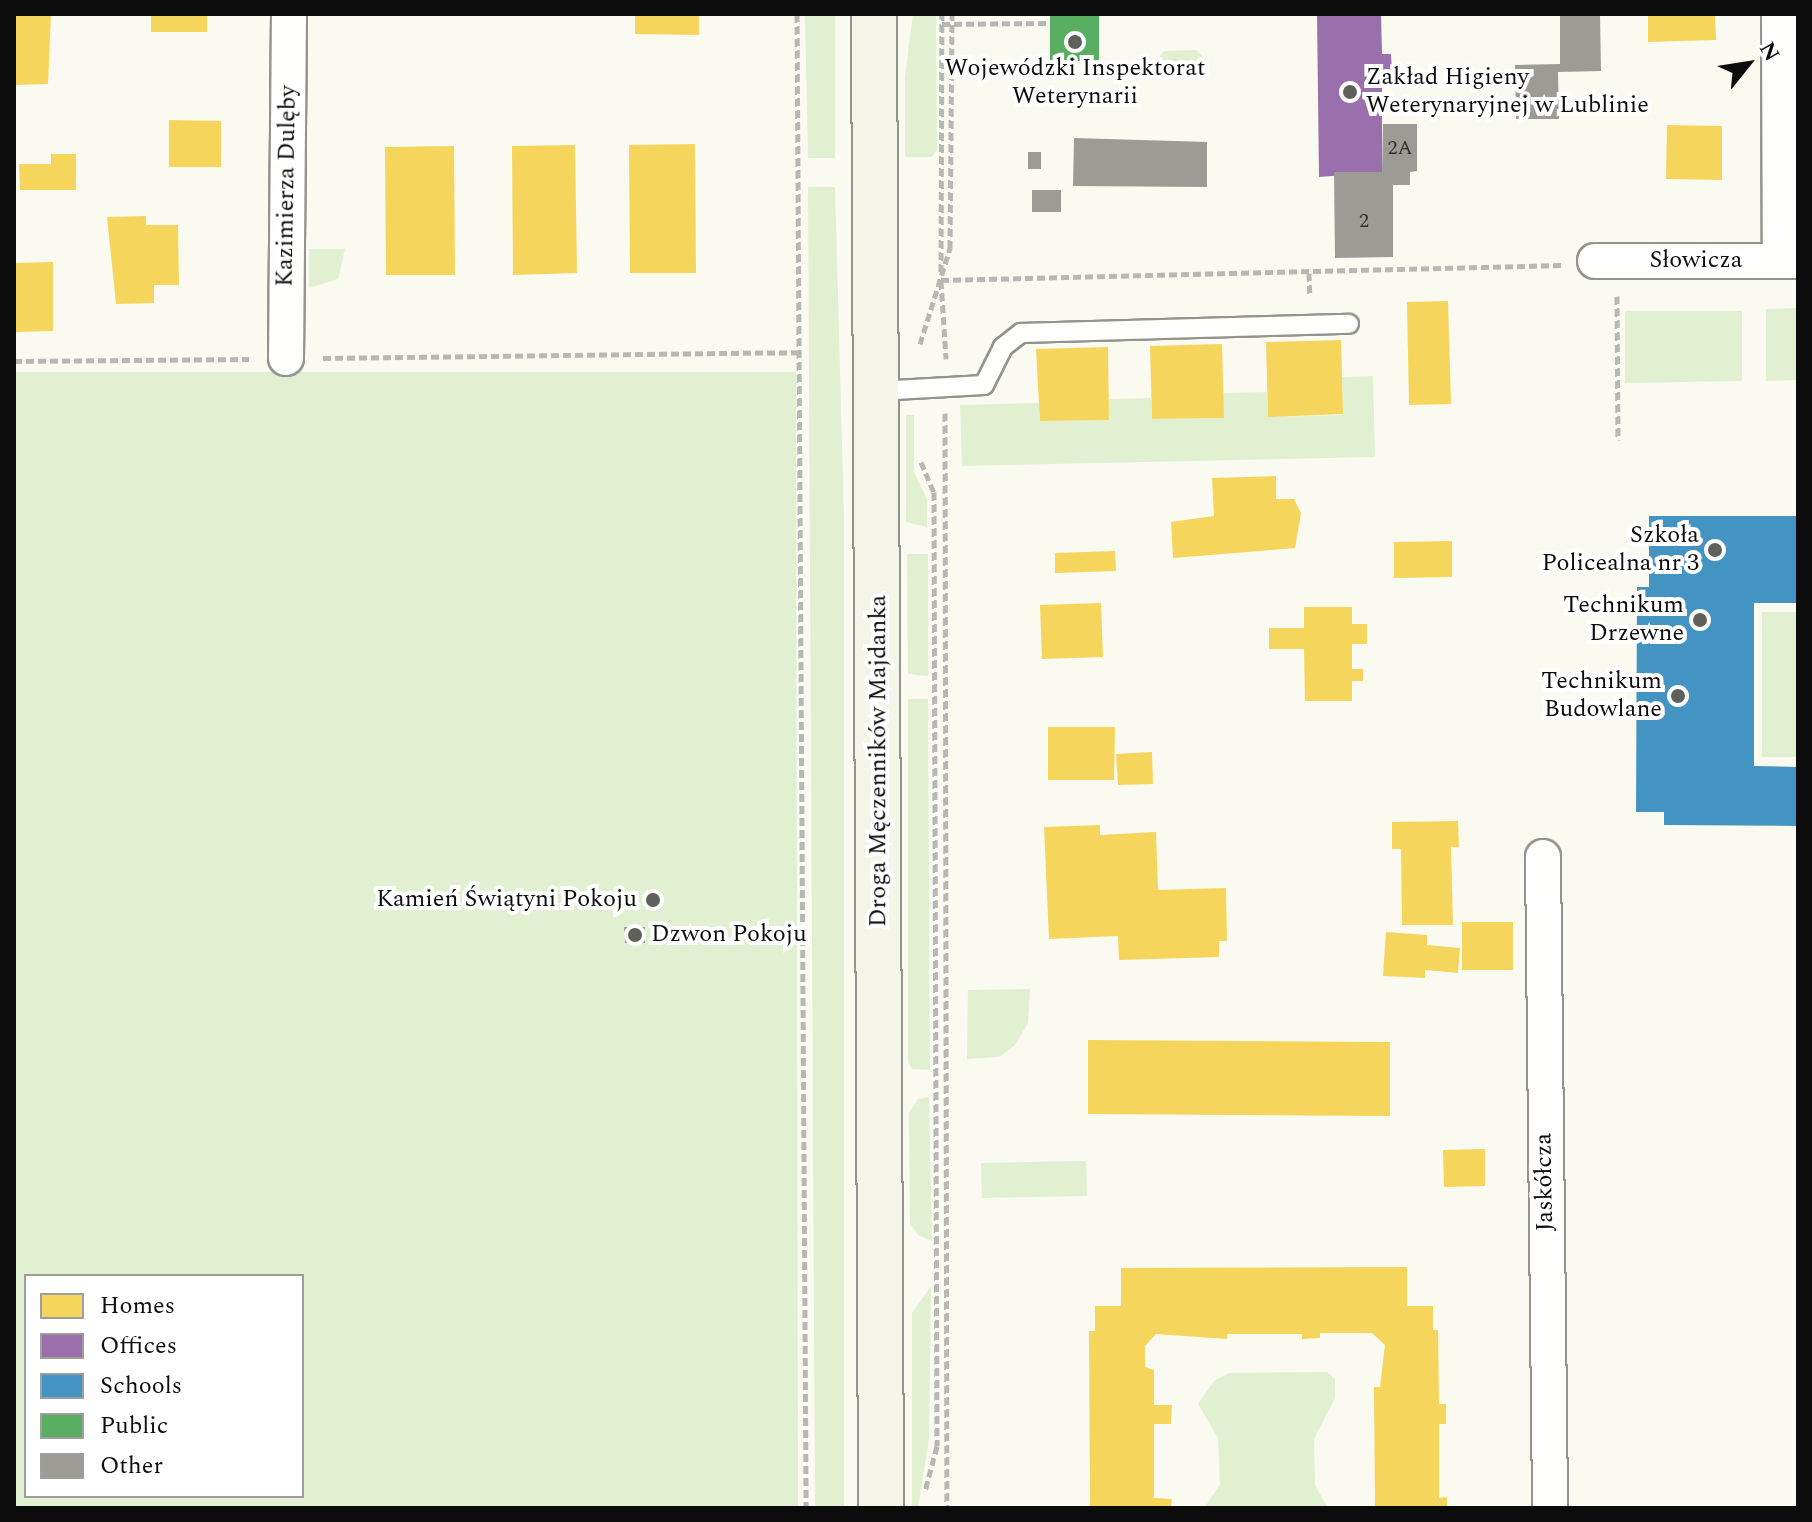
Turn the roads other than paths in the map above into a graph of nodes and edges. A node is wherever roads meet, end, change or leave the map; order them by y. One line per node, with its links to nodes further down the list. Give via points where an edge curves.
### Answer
1 (289, 14): 7 (street, Kazimierza Dulęby)
2 (874, 14): 8 (street, Droga Męczenników Majdanka)
3 (1779, 14): 4 (street)
4 (1789, 261): 5 (street, Słowicza)
5 (1586, 262)
6 (1349, 324): 8 (lane, via 1021,333 1003,347 984,385)
7 (286, 358)
8 (877, 391): 10 (street, Droga Męczenników Majdanka)
9 (1543, 857): 11 (street, Jaskółcza)
10 (881, 1508)
11 (1550, 1508)

